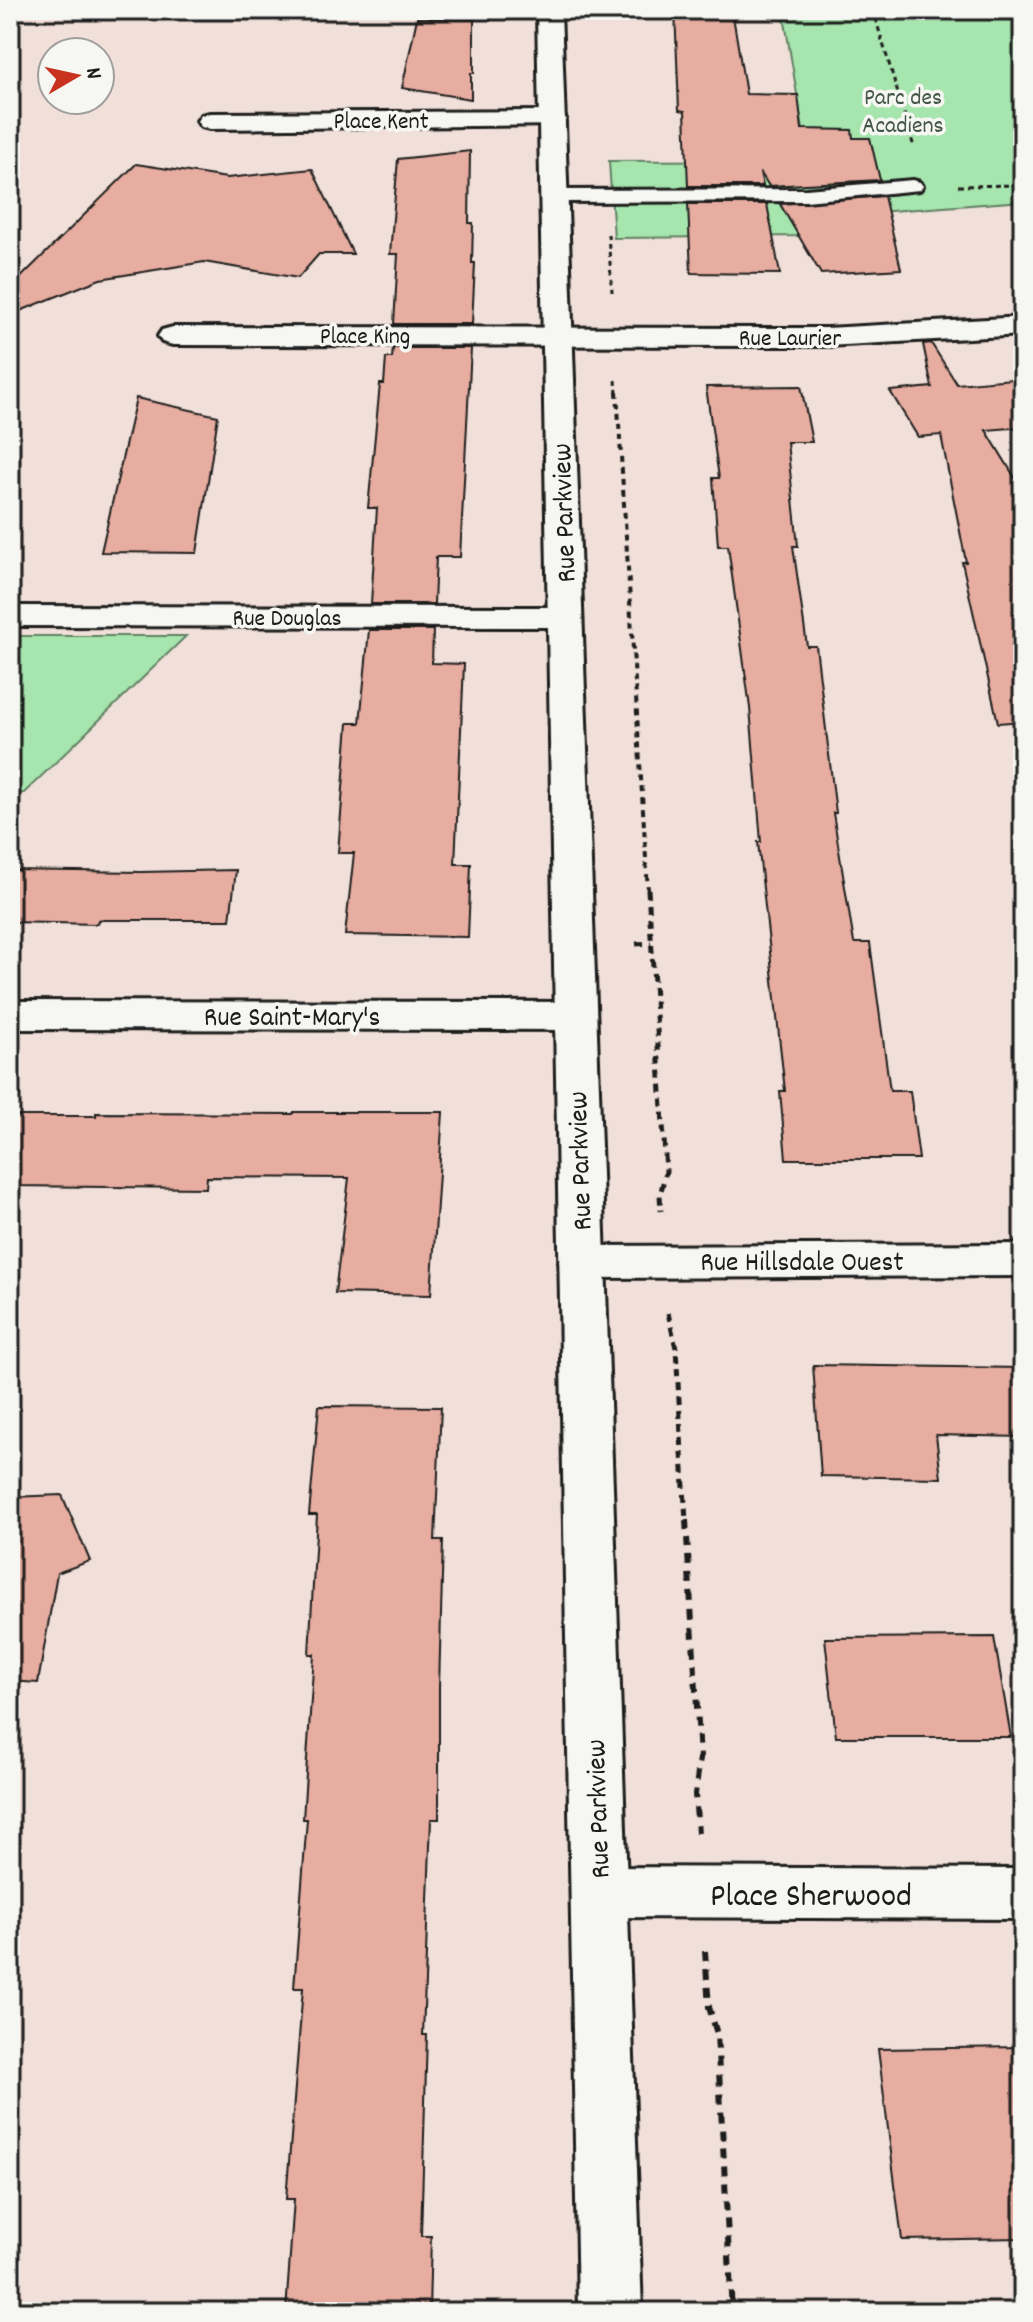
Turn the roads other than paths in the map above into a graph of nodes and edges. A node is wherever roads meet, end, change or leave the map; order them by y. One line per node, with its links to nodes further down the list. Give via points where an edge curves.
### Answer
1 (549, 10): 2 (street, Rue Parkview)
2 (553, 119): 3 (street, Place Kent); 5 (street, Rue Parkview)
3 (210, 121)
4 (913, 186): 5 (lane, via 806,195)
5 (554, 196): 8 (street, Rue Parkview)
6 (1018, 335): 8 (street, Rue Laurier)
7 (173, 336): 8 (street, Place King)
8 (558, 336): 10 (street, Rue Parkview)
9 (10, 616): 10 (street, Rue Douglas)
10 (565, 617): 12 (street, Rue Parkview)
11 (10, 1015): 12 (street, Rue Saint-Mary's)
12 (574, 1016): 14 (street, Rue Parkview)
13 (1023, 1260): 14 (street, Rue Hillsdale Ouest)
14 (582, 1262): 15 (street, Rue Parkview)
15 (599, 1892): 16 (street, Place Sherwood); 17 (street, Rue Parkview)
16 (1023, 1894)
17 (610, 2312)

